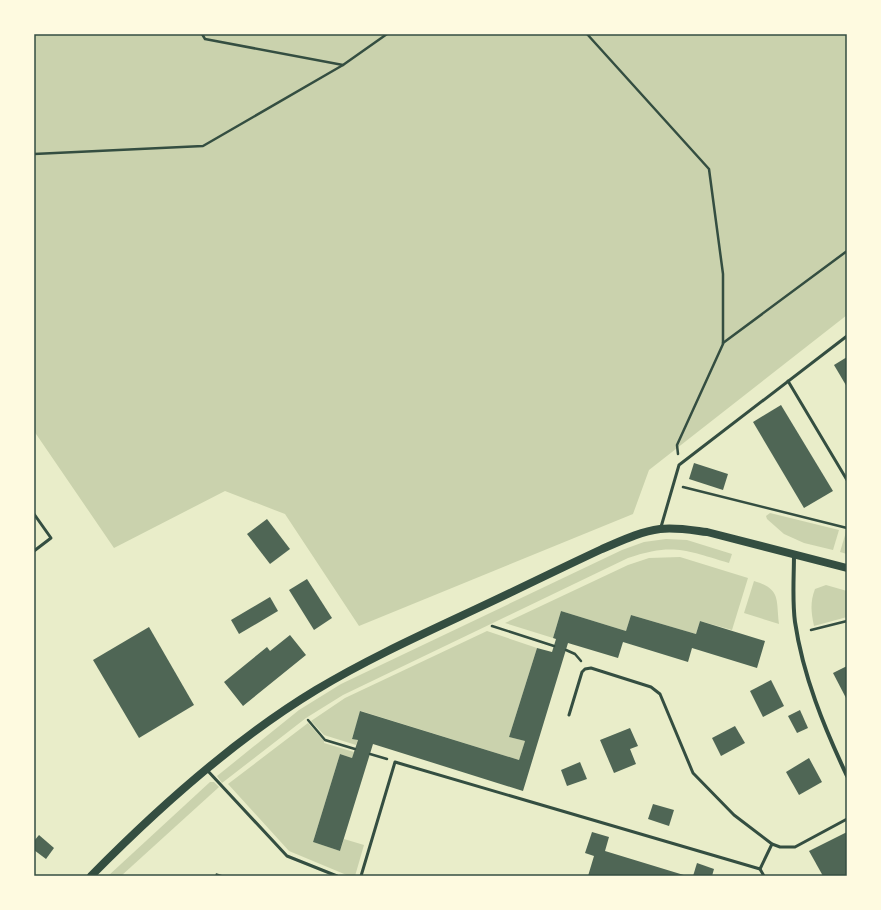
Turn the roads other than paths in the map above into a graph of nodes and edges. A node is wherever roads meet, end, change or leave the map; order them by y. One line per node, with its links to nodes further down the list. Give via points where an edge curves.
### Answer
1 (847, 336): 2 (lane)
2 (788, 381): 3 (lane); 5 (lane, via 680,465)
3 (847, 480)
4 (34, 514): 6 (lane, via 51,538)
5 (660, 529): 7 (main road, via 707,532); 10 (main road, via 632,536 580,559 366,662 316,690 270,721)
6 (34, 551)
7 (794, 554): 8 (main road); 11 (street, via 795,622 807,672 827,733)
8 (847, 568)
9 (569, 715): 13 (lane, via 585,669 591,668 651,687 660,694 693,773 734,815)
10 (207, 770): 15 (main road, via 144,822); 16 (lane, via 287,856)
11 (847, 776)
12 (847, 819): 13 (lane, via 795,847 787,848)
13 (772, 844): 14 (lane)
14 (760, 869): 17 (lane, via 395,762); 18 (lane)
15 (91, 876)
16 (337, 876)
17 (362, 876)
18 (764, 876)

